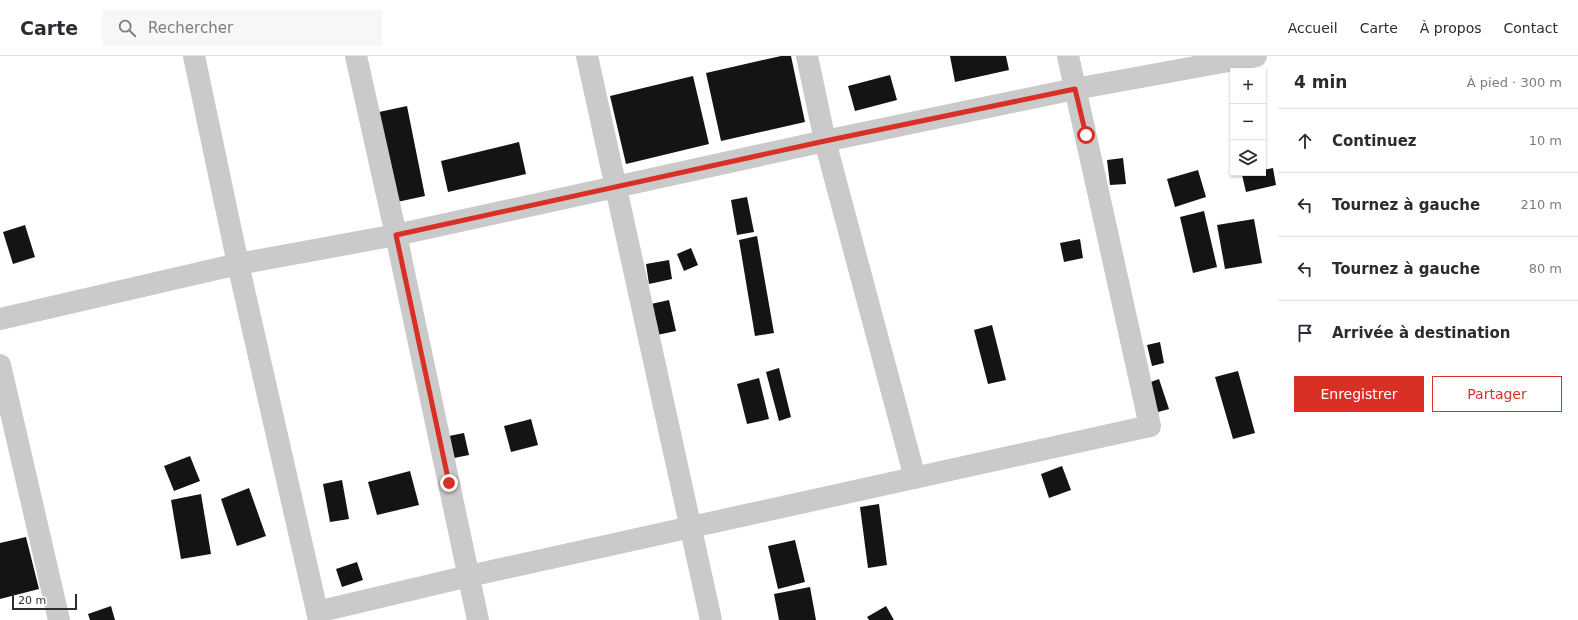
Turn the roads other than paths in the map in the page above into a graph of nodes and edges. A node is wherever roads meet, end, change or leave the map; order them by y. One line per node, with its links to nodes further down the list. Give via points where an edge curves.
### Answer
1 (194, 56): 11 (street)
2 (356, 56): 10 (street)
3 (587, 56): 9 (street)
4 (807, 56): 8 (street)
5 (1068, 56): 7 (street)
6 (1256, 56): 7 (street)
7 (1075, 89): 8 (street); 14 (street, via 1150,426)
8 (825, 141): 9 (street); 14 (street)
9 (616, 187): 10 (street); 15 (street)
10 (396, 235): 11 (street); 16 (street)
11 (238, 264): 12 (street); 17 (street)
12 (0, 319)
13 (0, 365): 18 (street)
14 (915, 478): 15 (street)
15 (690, 527): 16 (street); 20 (street)
16 (469, 576): 17 (street); 19 (street)
17 (318, 616)
18 (59, 620)
19 (478, 620)
20 (711, 620)

